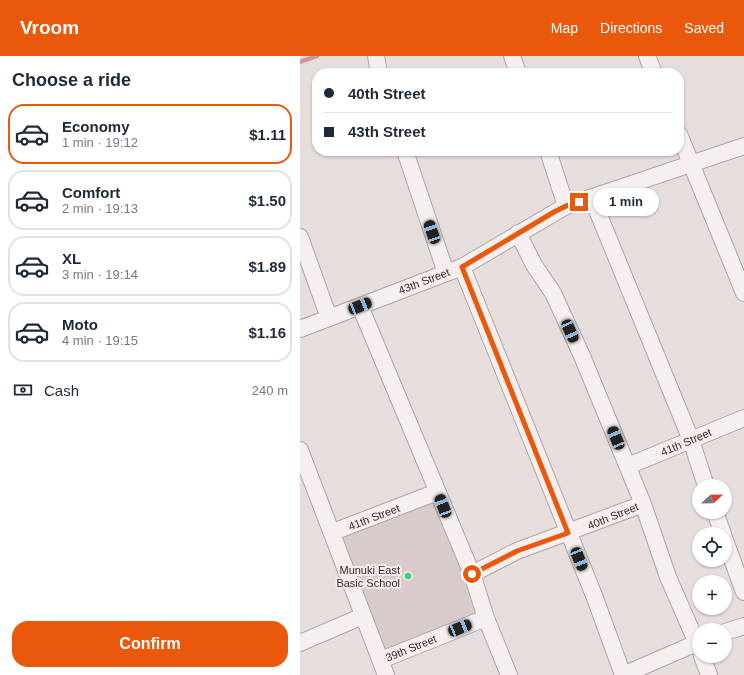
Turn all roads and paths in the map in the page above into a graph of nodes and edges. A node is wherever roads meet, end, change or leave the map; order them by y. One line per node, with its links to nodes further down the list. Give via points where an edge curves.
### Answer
1 (376, 56): 4 (street)
2 (512, 56): 5 (street)
3 (647, 56): 6 (street)
4 (378, 68)
5 (516, 68)
6 (652, 68)
7 (684, 146): 11 (street)
8 (744, 146): 11 (street, 43th Street)
9 (407, 156): 17 (street)
10 (550, 156): 13 (street)
11 (692, 165): 12 (street, 43th Street); 18 (street)
12 (592, 198): 13 (street, 43th Street); 23 (street)
13 (566, 206): 14 (street, 43th Street)
14 (518, 233): 16 (street, 43th Street); 25 (street, via 534,265 553,293)
15 (300, 237): 20 (street)
16 (462, 267): 17 (street, 43th Street); 30 (street)
17 (446, 273): 19 (street, 43th Street)
18 (744, 293)
19 (360, 306): 20 (street, 43th Street); 27 (street)
20 (330, 318): 21 (street, 43th Street)
21 (300, 329)
22 (744, 418): 23 (street, 41th Street)
23 (691, 440): 25 (street, 41th Street); 26 (street)
24 (300, 450): 29 (street)
25 (628, 466): 28 (street)
26 (704, 479)
27 (437, 492): 29 (street, 41th Street); 32 (street)
28 (643, 504): 30 (street, 40th Street); 38 (street, via 668,577)
29 (333, 532): 34 (street)
30 (568, 533): 32 (street, 40th Street, via 517,551); 45 (street)
31 (732, 559): 33 (street)
32 (472, 574): 35 (street)
33 (744, 592)
34 (363, 616): 39 (street); 41 (street)
35 (486, 618): 41 (street, 39th Street); 44 (street)
36 (744, 626): 37 (street)
37 (732, 630)
38 (692, 631)
39 (300, 643)
40 (692, 650): 45 (street)
41 (381, 660): 43 (street)
42 (705, 663): 46 (street)
43 (386, 675)
44 (509, 675)
45 (623, 675)
46 (709, 675)

